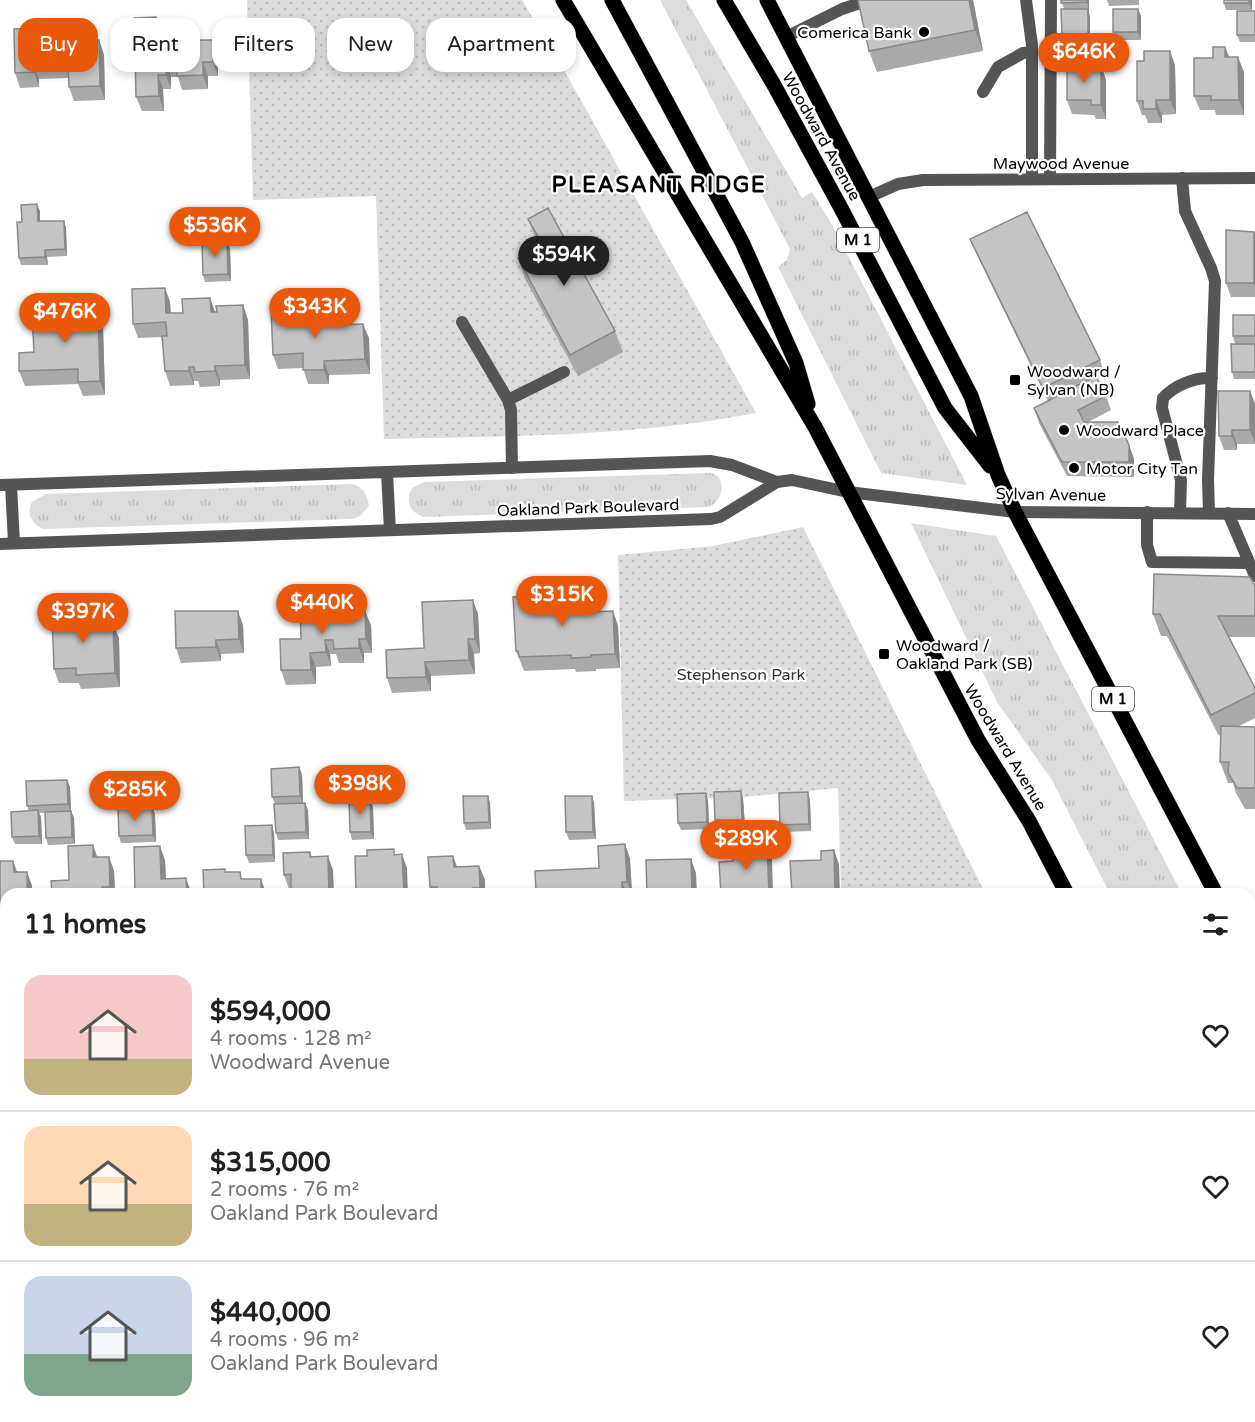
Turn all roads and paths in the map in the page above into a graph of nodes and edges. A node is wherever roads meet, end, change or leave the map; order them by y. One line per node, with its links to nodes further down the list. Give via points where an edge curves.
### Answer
1 (563, 0): 20 (main road, Woodward Avenue)
2 (612, 0): 20 (main road, Woodward Avenue, via 742,242 796,363)
3 (724, 0): 23 (main road, Woodward Avenue / M 1, via 842,210 945,408)
4 (767, 0): 8 (main road, Woodward Avenue)
5 (869, 0): 8 (street)
6 (1026, 0): 9 (street)
7 (1051, 0): 14 (street)
8 (786, 37): 15 (main road, Woodward Avenue)
9 (1032, 52): 10 (street, via 998,67); 13 (street)
10 (982, 92)
11 (1182, 178): 12 (street, Maywood Avenue); 14 (street, Maywood Avenue); 18 (street, via 1185,211 1215,281)
12 (1255, 178)
13 (1032, 179): 14 (street, Maywood Avenue); 15 (street, Maywood Avenue, via 916,180)
14 (1050, 179)
15 (869, 197): 23 (main road, Woodward Avenue, via 971,396)
16 (462, 322): 19 (street)
17 (564, 372): 19 (street)
18 (1212, 378): 29 (street, via 1198,377 1162,398 1181,480); 30 (street)
19 (508, 400): 21 (street)
20 (815, 427): 26 (main road, Woodward Avenue)
21 (512, 468): 22 (street); 24 (street, via 710,461)
22 (387, 473): 25 (street); 33 (street)
23 (998, 475): 27 (main road, Woodward Avenue / M 1)
24 (777, 482): 26 (street, via 792,480); 33 (street, Oakland Park Boulevard, via 711,519)
25 (5, 485): 34 (street)
26 (848, 492): 27 (street, Sylvan Avenue); 38 (main road, Woodward Avenue, via 978,740 1029,821)
27 (1015, 512): 28 (street, Sylvan Avenue); 39 (main road, Woodward Avenue / M 1)
28 (1147, 512): 29 (street, Sylvan Avenue); 36 (street, via 1147,545 1152,562)
29 (1180, 513): 30 (street, Sylvan Avenue)
30 (1209, 513): 31 (street, Sylvan Avenue)
31 (1228, 513): 32 (street, Sylvan Avenue); 36 (street)
32 (1255, 514)
33 (390, 530): 34 (street, Oakland Park Boulevard)
34 (14, 543): 35 (street, Oakland Park Boulevard)
35 (0, 544)
36 (1249, 563): 37 (street)
37 (1255, 576)
38 (1064, 888)
39 (1213, 888)

